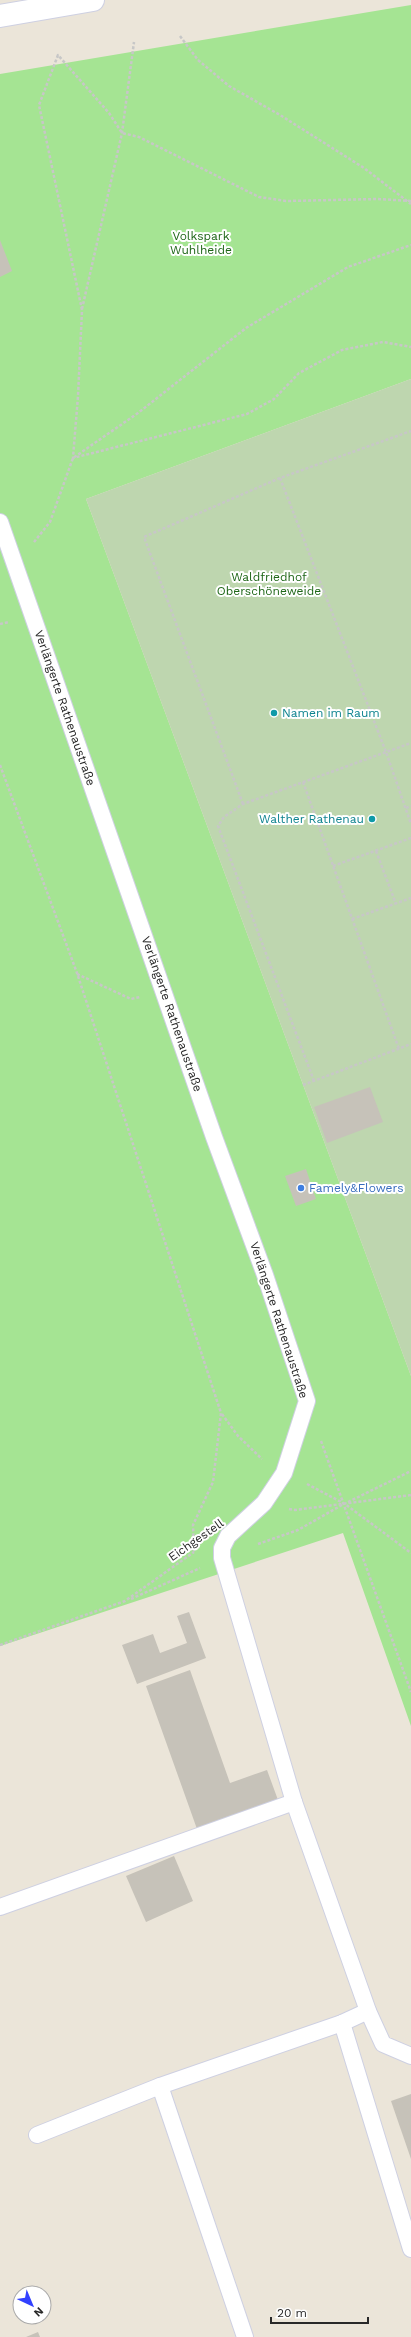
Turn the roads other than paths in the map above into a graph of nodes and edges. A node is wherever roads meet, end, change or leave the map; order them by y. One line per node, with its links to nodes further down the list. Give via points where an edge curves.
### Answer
1 (93, 0): 2 (main road)
2 (0, 16)
3 (0, 522): 4 (lane, Verlängerte Rathenaustraße, via 307,1401 284,1473 264,1503 228,1536 222,1548 222,1558)
4 (294, 1802): 5 (lane); 6 (lane, Verlängerte Rathenaustraße)
5 (0, 1907)
6 (368, 2011): 7 (lane); 8 (lane, Verlängerte Rathenaustraße, via 383,2044)
7 (342, 2023): 9 (lane); 11 (lane)
8 (411, 2056)
9 (160, 2086): 10 (lane); 12 (lane)
10 (37, 2135)
11 (411, 2249)
12 (245, 2337)

